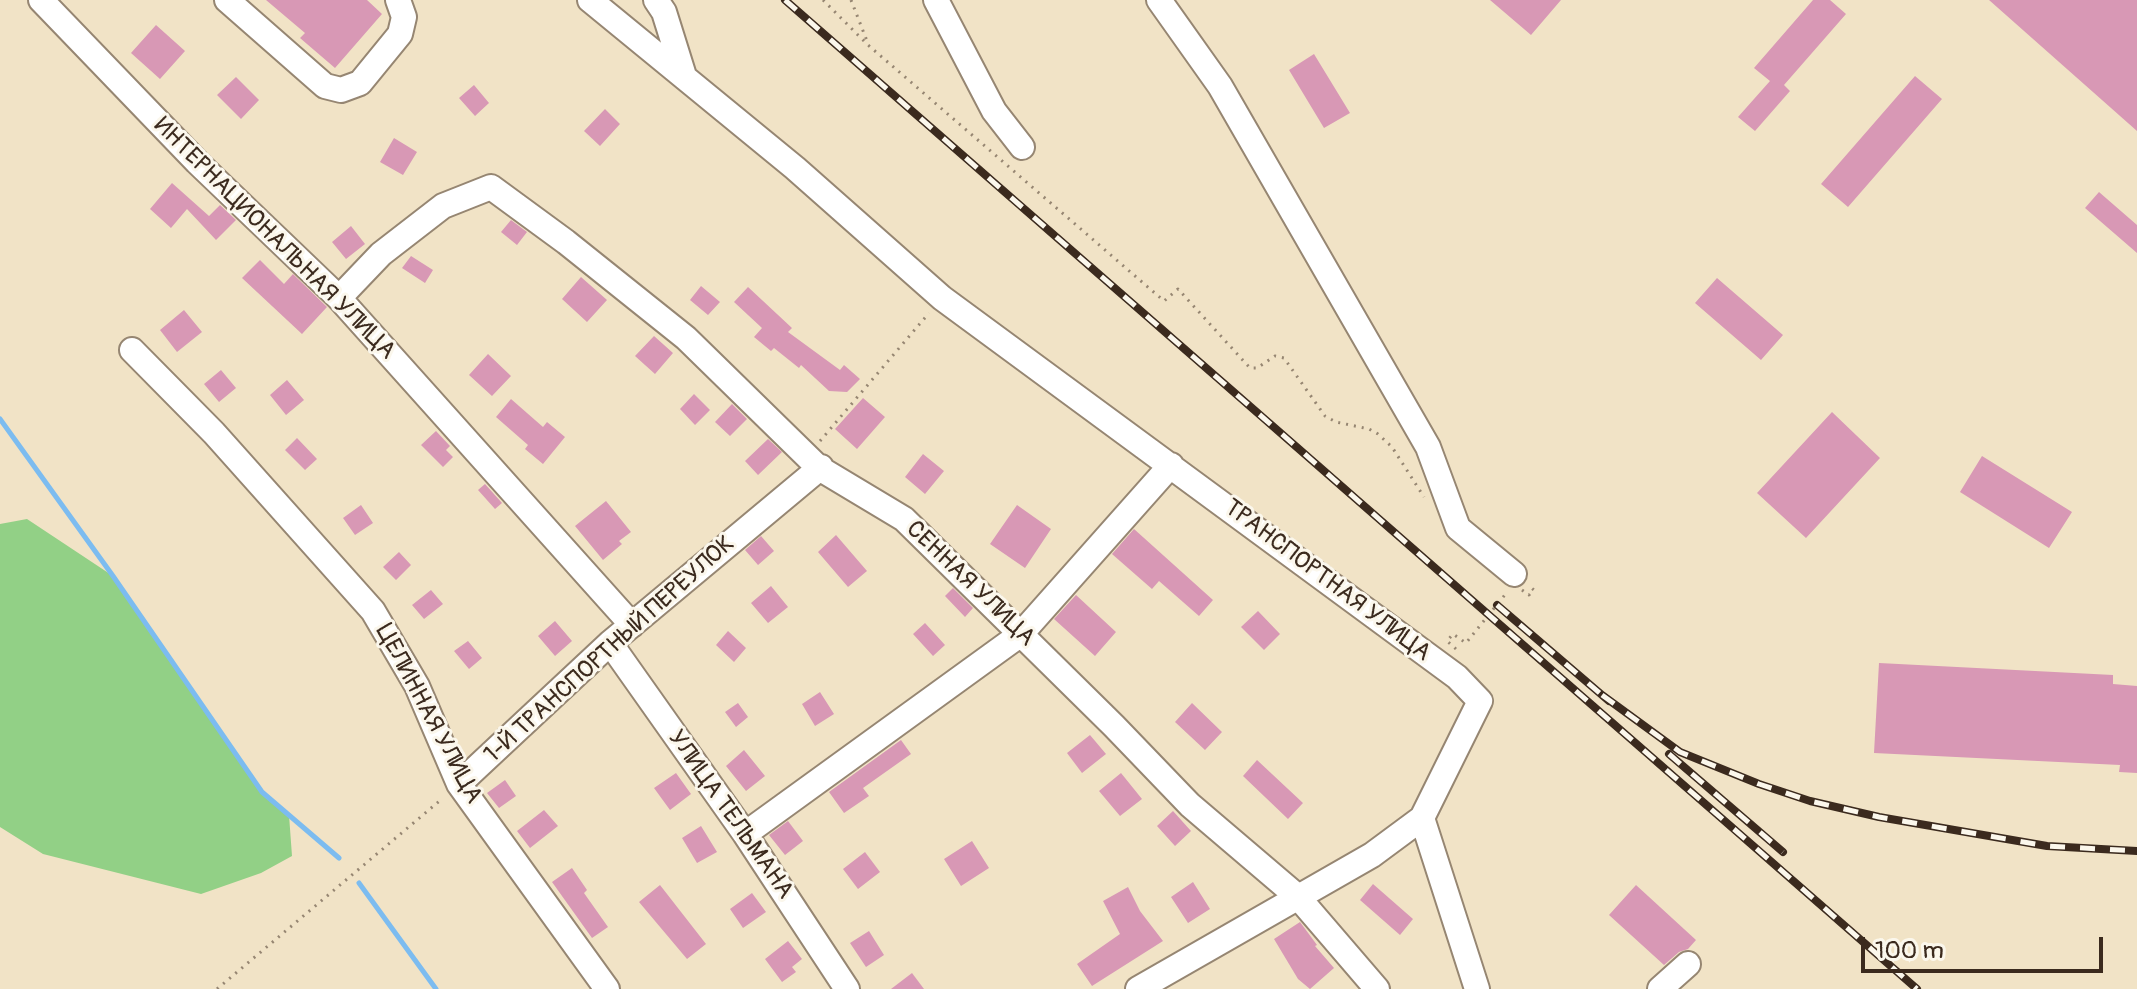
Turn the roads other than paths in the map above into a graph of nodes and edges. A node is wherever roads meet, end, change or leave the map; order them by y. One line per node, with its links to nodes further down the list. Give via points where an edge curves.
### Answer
1 (41, 0): 10 (street, ИНТЕРНАЦИОНАЛЬНАЯ УЛИЦА, via 197,162)
2 (227, 0): 3 (street, via 325,86 341,90 360,83 400,34 404,17)
3 (398, 0)
4 (590, 0): 8 (street, ТРАНСПОРТНАЯ УЛИЦА)
5 (656, 0): 8 (street)
6 (936, 0): 9 (street, via 994,111)
7 (1159, 0): 14 (street, via 1220,86 1428,447 1458,528)
8 (684, 76): 13 (street, ТРАНСПОРТНАЯ УЛИЦА, via 942,298)
9 (1022, 147)
10 (339, 298): 12 (street, СЕННАЯ УЛИЦА, via 381,254 443,206 491,187 686,338); 15 (street, ИНТЕРНАЦИОНАЛЬНАЯ УЛИЦА)
11 (132, 350): 18 (street, ЦЕЛИННАЯ УЛИЦА, via 373,611 417,686)
12 (816, 464): 15 (street, 1-Й ТРАНСПОРТНЫЙ ПЕРЕУЛОК); 16 (street, СЕННАЯ УЛИЦА, via 904,519)
13 (1171, 465): 16 (street); 19 (street, ТРАНСПОРТНАЯ УЛИЦА, via 1457,677 1480,701)
14 (1514, 574)
15 (632, 625): 17 (street, 1-Й ТРАНСПОРТНЫЙ ПЕРЕУЛОК)
16 (1021, 634): 20 (street); 21 (street, СЕННАЯ УЛИЦА, via 1190,805)
17 (610, 643): 18 (street, 1-Й ТРАНСПОРТНЫЙ ПЕРЕУЛОК); 20 (street, УЛИЦА ТЕЛЬМАНА)
18 (459, 784): 24 (street, ЦЕЛИННАЯ УЛИЦА)
19 (1422, 818): 21 (street, via 1372,855); 28 (street)
20 (745, 834): 25 (street, УЛИЦА ТЕЛЬМАНА)
21 (1298, 897): 23 (street); 27 (street, СЕННАЯ УЛИЦА)
22 (1688, 964): 29 (street)
23 (1172, 980): 26 (street)
24 (607, 989)
25 (847, 989)
26 (1138, 989)
27 (1377, 989)
28 (1477, 989)
29 (1660, 989)

